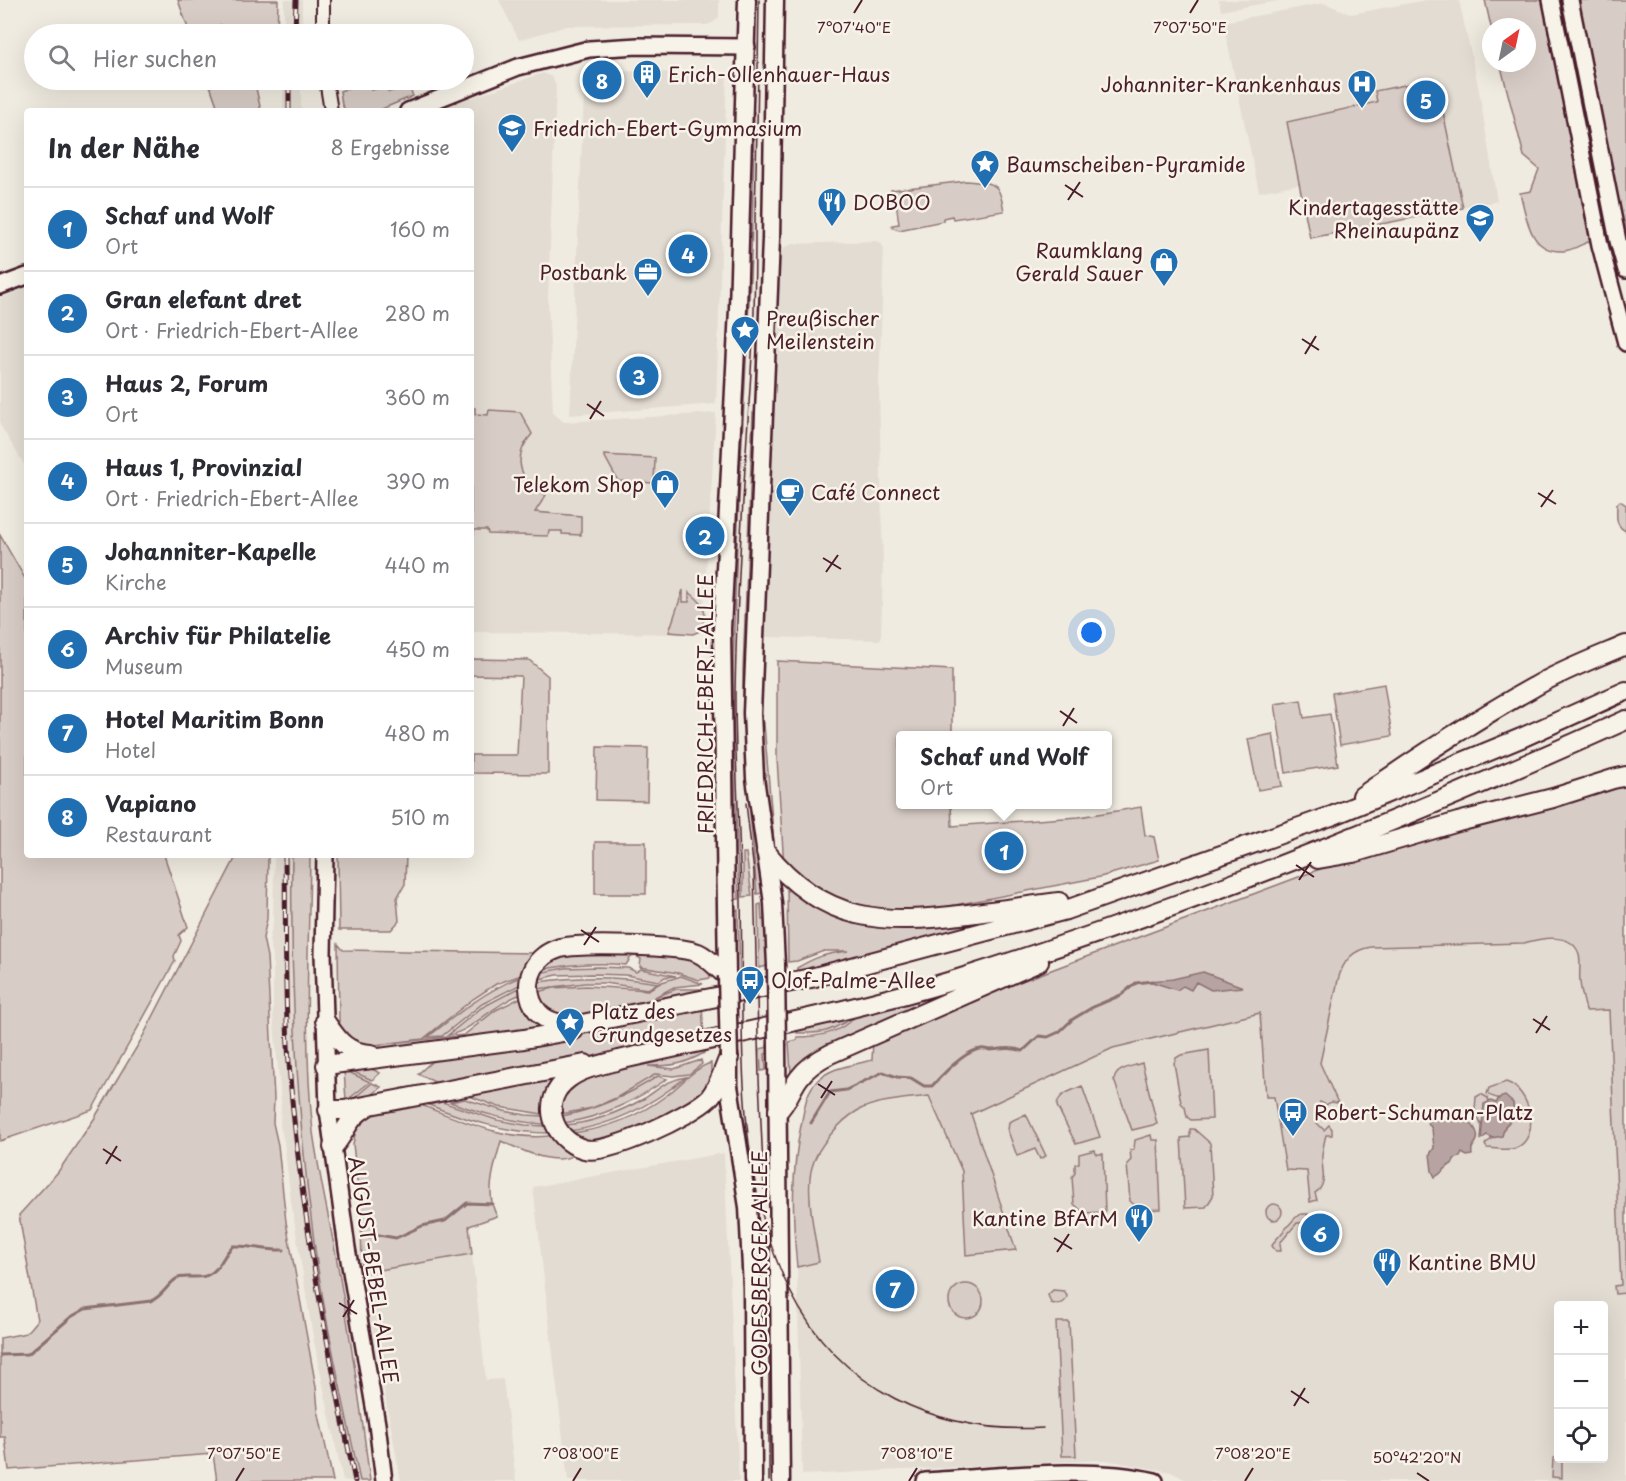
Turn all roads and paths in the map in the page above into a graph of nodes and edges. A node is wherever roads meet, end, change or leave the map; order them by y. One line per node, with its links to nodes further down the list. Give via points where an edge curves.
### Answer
1 (324, 0): 6 (street)
2 (747, 0): 7 (main road, FRIEDRICH-EBERT-ALLEE)
3 (775, 0): 22 (main road, via 771,239 752,714 755,778)
4 (1551, 0): 16 (main road, via 1600,245)
5 (1570, 0): 13 (main road)
6 (323, 24)
7 (747, 47): 8 (main road, via 589,49 518,67); 27 (main road, FRIEDRICH-EBERT-ALLEE, via 722,628)
8 (474, 85)
9 (328, 90): 11 (street)
10 (460, 90): 12 (main road)
11 (331, 108)
12 (416, 108)
13 (1626, 270)
14 (24, 277): 15 (main road)
15 (0, 286)
16 (1626, 343)
17 (1626, 645): 21 (highway, via 1533,687)
18 (1626, 691): 21 (highway)
19 (1626, 720): 24 (highway, via 1476,787)
20 (1622, 775): 24 (highway, via 1353,853)
21 (1334, 815): 25 (highway)
22 (766, 852): 25 (highway, via 788,877 823,901 886,920 953,916); 36 (main road, GODESBERGER ALLEE, bridge, via 776,965)
23 (325, 858): 29 (main road, AUGUST-BEBEL-ALLEE)
24 (1281, 866): 26 (highway)
25 (1109, 896): 28 (highway, via 811,978)
26 (1080, 939): 32 (highway, via 864,1004); 36 (highway, via 1024,970 814,1063)
27 (727, 976): 28 (highway, via 707,958 677,948 561,948 551,951 532,969 530,999 539,1014 553,1022 577,1025); 31 (main road, FRIEDRICH-EBERT-ALLEE, bridge)
28 (634, 1014): 30 (highway, via 561,1033)
29 (325, 1021): 30 (highway, via 345,1046 358,1053); 33 (main road, AUGUST-BEBEL-ALLEE)
30 (391, 1055): 33 (highway)
31 (729, 1057): 32 (highway, via 710,1096 694,1110 605,1149 587,1150 572,1144 552,1120 552,1104 558,1089 582,1071); 41 (main road, GODESBERGER ALLEE, via 729,1086 748,1207)
32 (620, 1060): 34 (highway)
33 (326, 1065): 35 (main road, AUGUST-BEBEL-ALLEE)
34 (370, 1105): 35 (highway); 37 (highway, via 353,1116)
35 (328, 1110): 37 (main road, AUGUST-BEBEL-ALLEE)
36 (778, 1111): 42 (main road, GODESBERGER ALLEE)
37 (333, 1147): 40 (main road, AUGUST-BEBEL-ALLEE)
38 (1060, 1477): 39 (main road); 43 (main road)
39 (1081, 1477): 44 (main road, via 1138,1477)
40 (384, 1481)
41 (753, 1481)
42 (781, 1481)
43 (925, 1481)
44 (1155, 1481)

